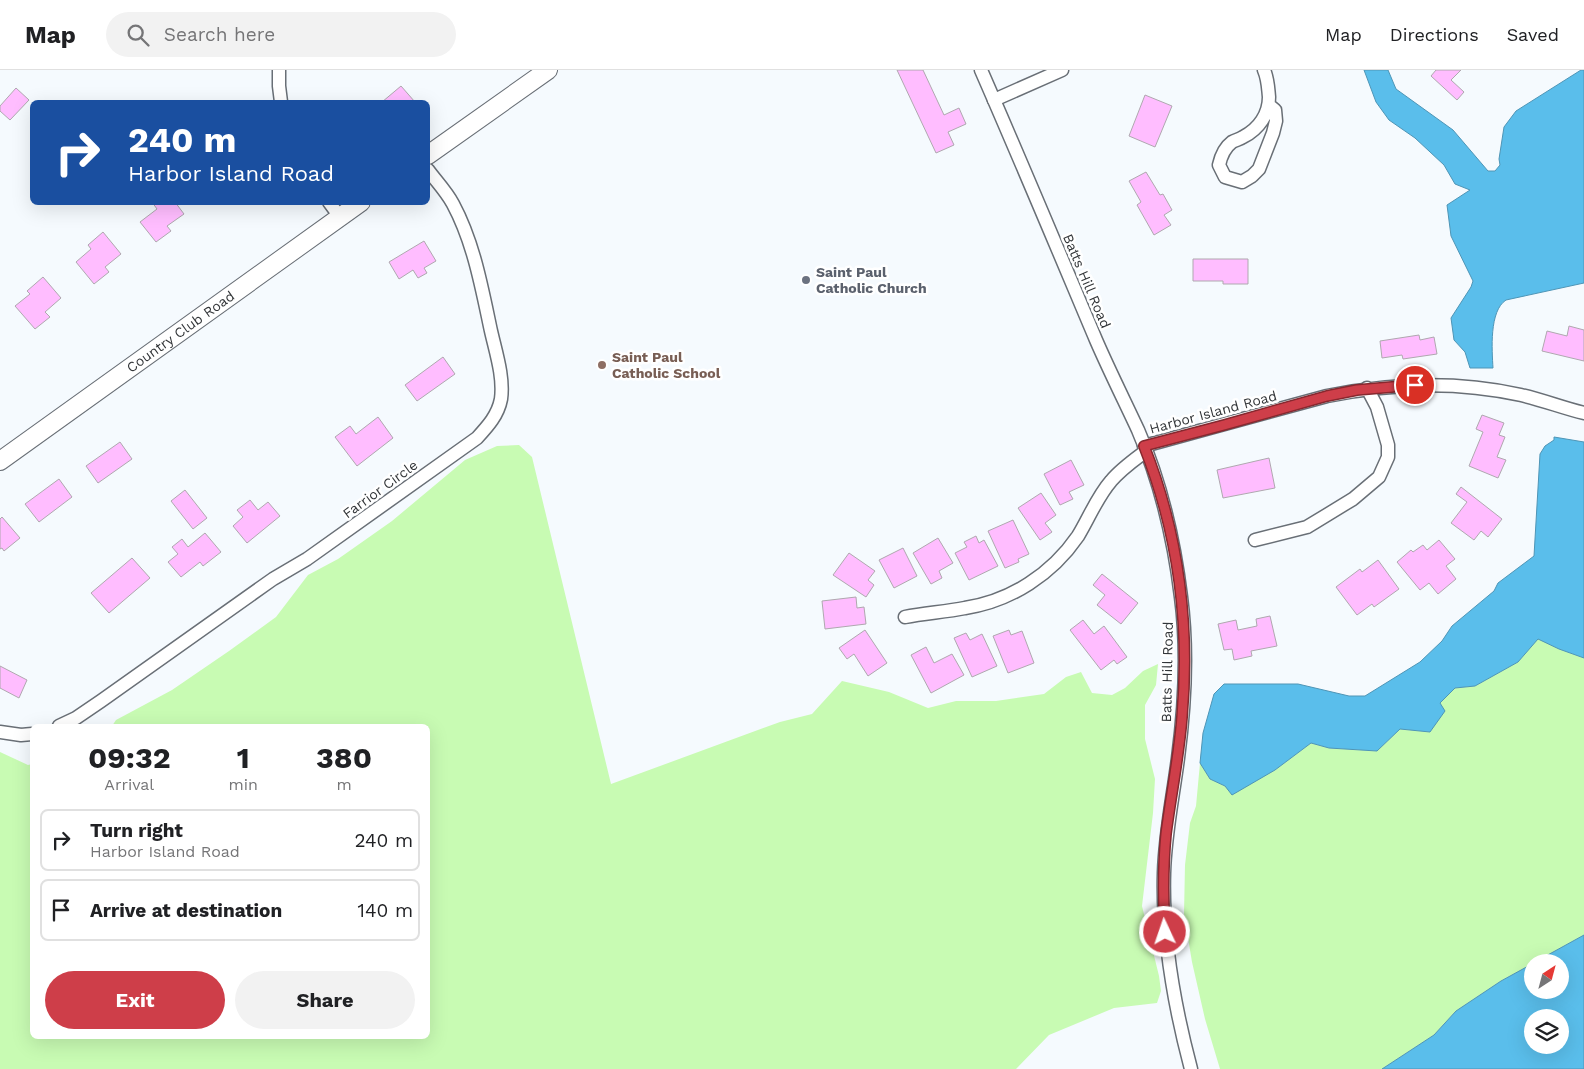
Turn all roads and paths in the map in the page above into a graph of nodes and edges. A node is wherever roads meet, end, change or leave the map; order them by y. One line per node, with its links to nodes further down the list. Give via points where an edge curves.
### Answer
1 (279, 70): 6 (street)
2 (548, 70): 9 (street)
3 (980, 70): 7 (street, Batts Hill Road)
4 (1062, 70): 7 (street)
5 (1264, 70): 8 (street, via 1268,79)
6 (281, 100)
7 (994, 100): 16 (street, Batts Hill Road)
8 (1269, 105): 8 (street, via 1256,128 1232,142 1223,152 1219,165 1225,177 1242,182 1259,169 1276,121 1275,110)
9 (430, 154)
10 (430, 173): 20 (street, Farrior Circle, via 459,217 480,281 502,382 501,401 496,414 477,438 308,559)
11 (331, 205): 13 (street)
12 (357, 205): 13 (street, Country Club Road)
13 (340, 218): 17 (street, Country Club Road)
14 (1367, 388): 15 (street, Harbor Island Road, via 1415,385 1489,390 1522,395); 16 (street, Harbor Island Road, via 1327,396); 18 (street, via 1377,407 1388,446 1388,457 1379,477 1353,499 1307,528)
15 (1584, 413)
16 (1145, 448): 19 (street, via 1111,480 1065,554 1045,572 1011,593 983,604); 23 (street, Batts Hill Road, via 1166,514 1175,556 1185,639 1182,718 1166,835 1164,912 1173,990)
17 (0, 461)
18 (1255, 540)
19 (905, 617)
20 (63, 724)
21 (0, 732): 22 (street)
22 (30, 734)
23 (1191, 1069)

